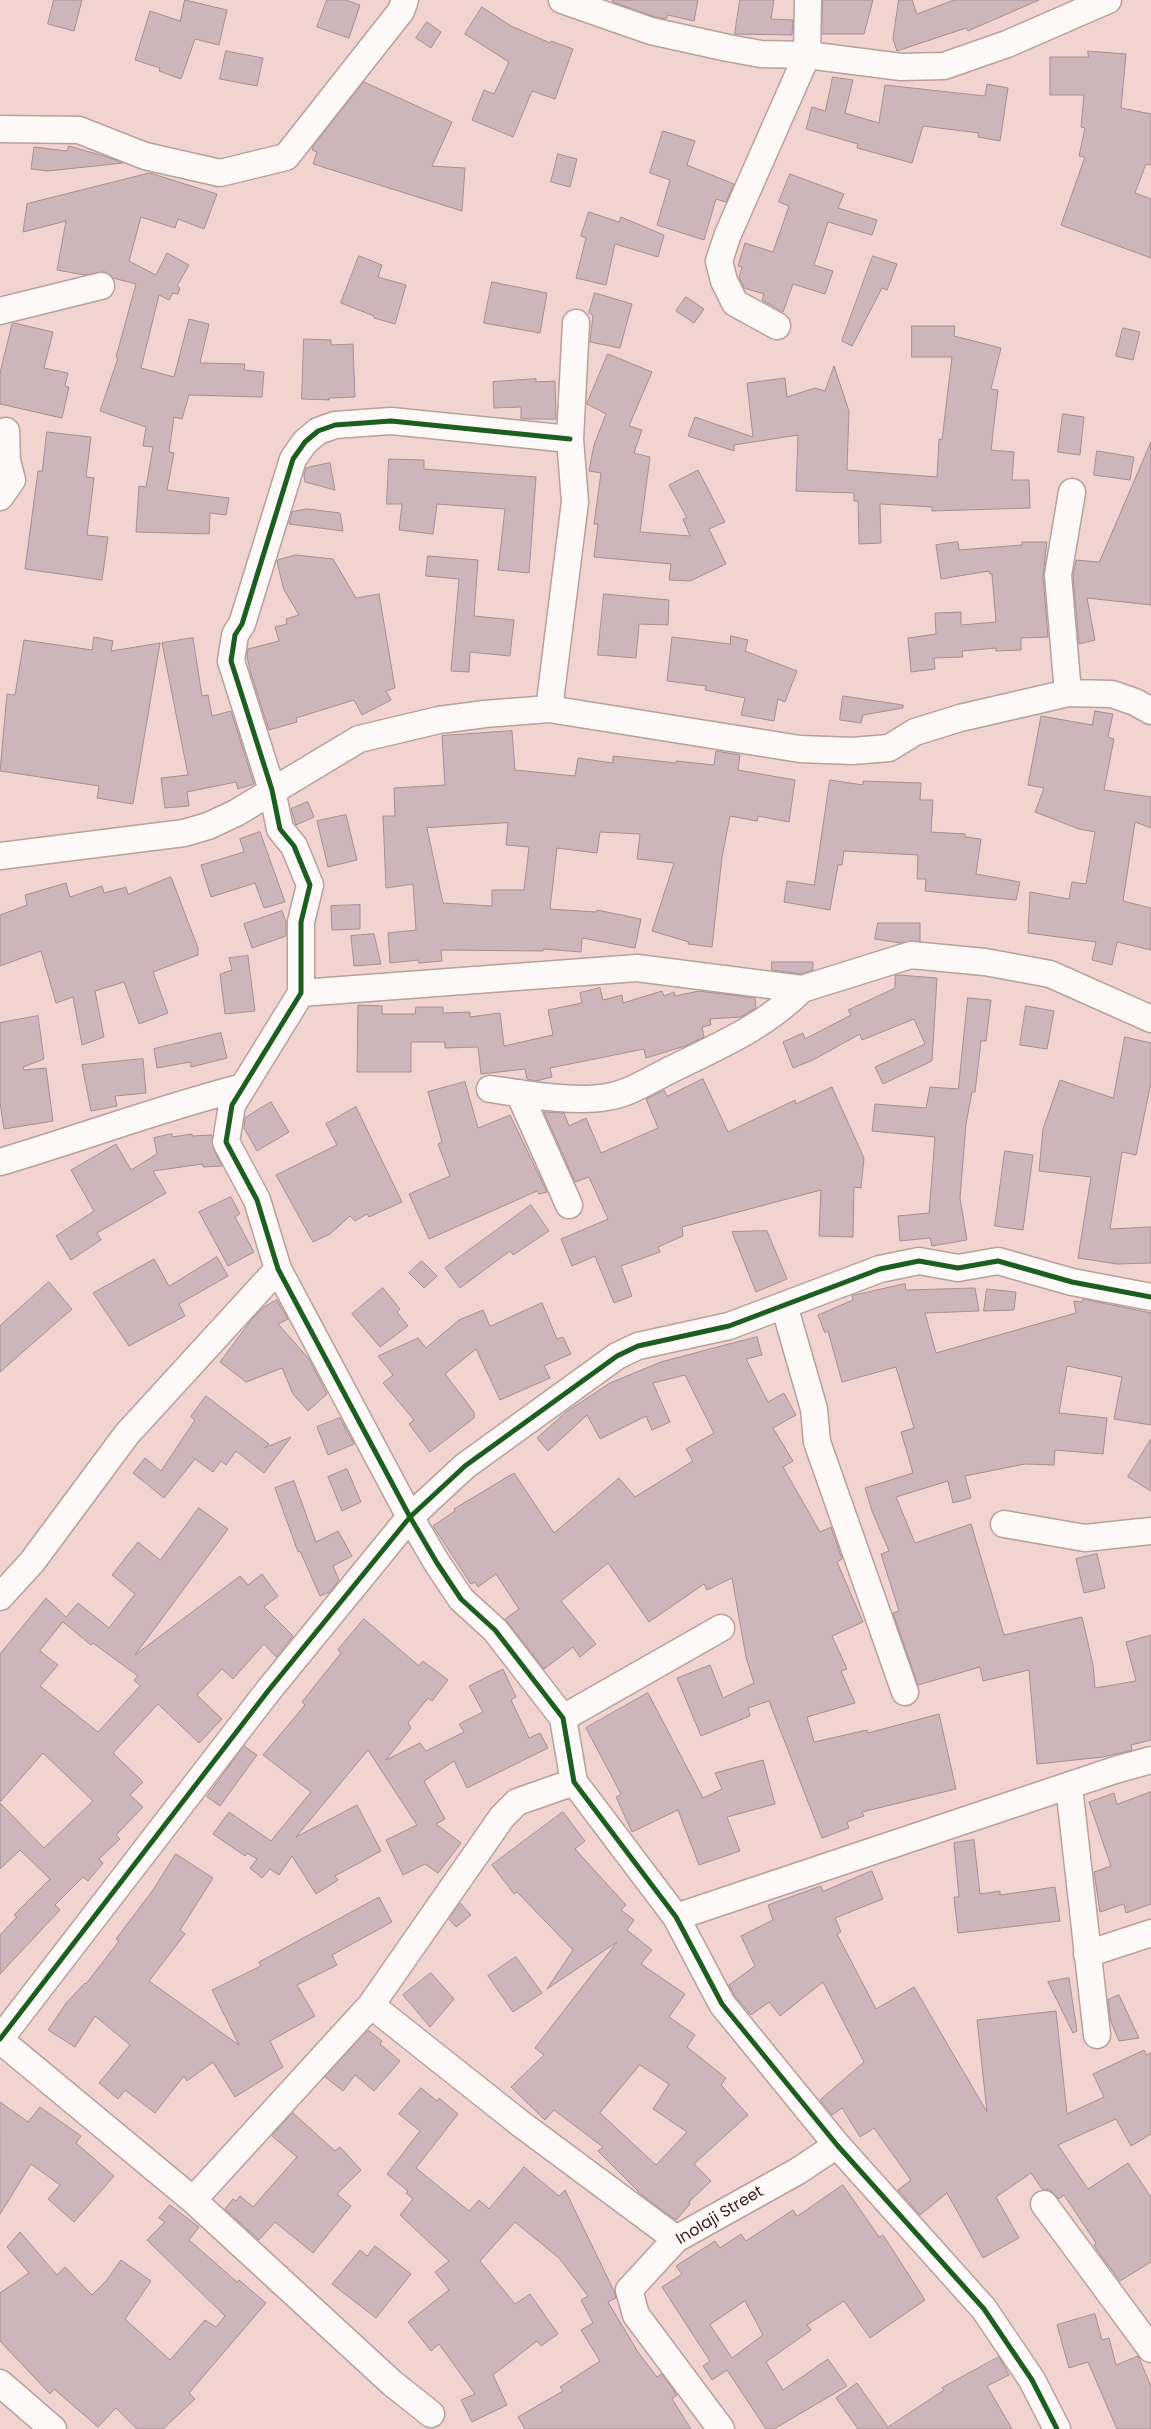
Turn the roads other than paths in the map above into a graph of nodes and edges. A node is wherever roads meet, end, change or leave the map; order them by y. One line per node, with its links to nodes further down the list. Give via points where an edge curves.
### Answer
1 (405, 0): 6 (street, via 400,11 286,157 220,173 145,156 79,130)
2 (562, 0): 5 (street, via 651,31 761,54)
3 (808, 0): 5 (street)
4 (1108, 0): 5 (street, via 1007,44 944,66 901,67)
5 (807, 55): 10 (street, via 719,261 735,303)
6 (0, 130)
7 (102, 286): 8 (street)
8 (0, 311)
9 (576, 323): 12 (street)
10 (777, 326)
11 (6, 431): 14 (street, via 7,461 12,480)
12 (570, 439): 16 (street, via 574,502); 18 (street, via 391,421 335,425 318,431 305,442 294,459 242,624 235,635 231,661)
13 (1072, 492): 15 (street, via 1058,575)
14 (0, 497)
15 (1068, 693): 16 (street, via 960,718 915,732 889,748 852,752 800,749); 17 (street, via 1112,694)
16 (549, 709): 18 (street, via 439,720 360,739)
17 (1151, 711)
18 (272, 790): 19 (street, via 236,813 184,833); 21 (street, via 280,829 294,846 310,885 301,922)
19 (0, 856)
20 (802, 989): 21 (street, via 637,968); 22 (street, via 911,955 985,962 1050,974); 25 (street, via 773,1016 627,1091 588,1099)
21 (301, 993): 23 (street)
22 (1151, 1019)
23 (243, 1087): 26 (street, via 184,1102); 28 (street, via 232,1105 226,1142 256,1200)
24 (490, 1089): 25 (street)
25 (519, 1093): 27 (street)
26 (0, 1162)
27 (569, 1205)
28 (278, 1269): 31 (street); 34 (street, via 127,1434 32,1562)
29 (1151, 1297): 30 (street, via 1072,1282 998,1261 958,1268 919,1261 880,1269)
30 (784, 1306): 31 (street, via 729,1326 638,1346 616,1356 465,1466); 36 (street, via 814,1409 817,1442)
31 (410, 1517): 37 (street, via 461,1599 495,1630); 46 (street, via 268,1691)
32 (1004, 1524): 33 (street, via 1085,1538)
33 (1151, 1532)
34 (0, 1597)
35 (721, 1628): 37 (street)
36 (905, 1692)
37 (563, 1718): 39 (street)
38 (1151, 1760): 40 (street)
39 (574, 1782): 41 (street); 44 (street, via 517,1802 502,1817)
40 (1069, 1786): 41 (street); 43 (street)
41 (676, 1917): 47 (street, via 722,2004)
42 (1151, 1932): 43 (street)
43 (1087, 1954): 45 (street)
44 (371, 2005): 48 (street); 50 (street)
45 (1097, 2035)
46 (0, 2039): 48 (street)
47 (836, 2145): 50 (street, Inolaji Street, via 798,2171); 56 (street, via 984,2310 1032,2380)
48 (193, 2200): 53 (street, via 392,2383)
49 (1044, 2204): 51 (street)
50 (676, 2239): 55 (street, Inolaji Street, via 629,2290 636,2315)
51 (1151, 2349)
52 (0, 2383): 54 (street)
53 (431, 2414)
54 (53, 2429)
55 (721, 2429)
56 (1057, 2429)

